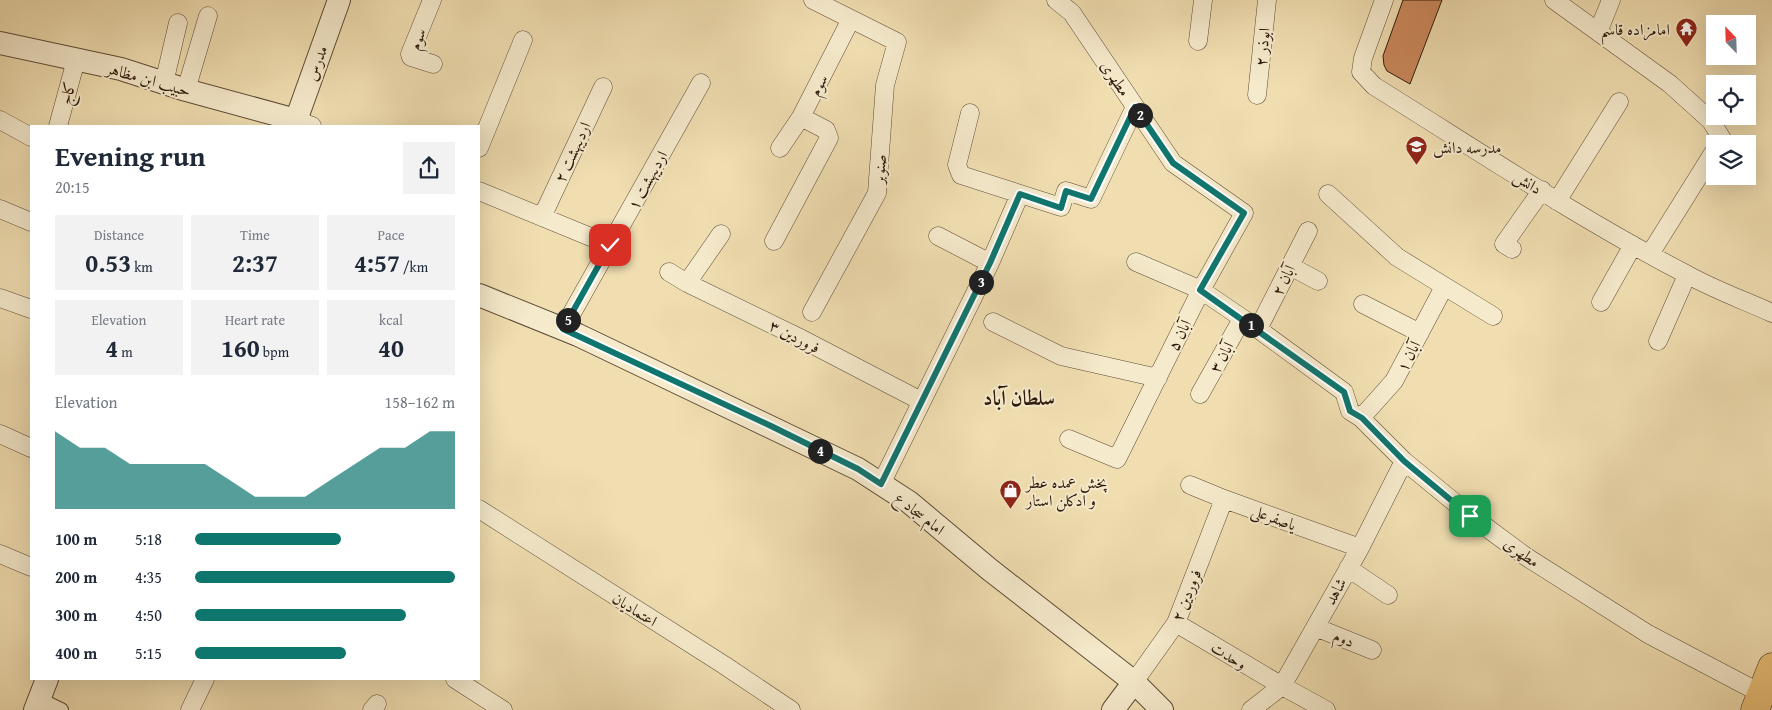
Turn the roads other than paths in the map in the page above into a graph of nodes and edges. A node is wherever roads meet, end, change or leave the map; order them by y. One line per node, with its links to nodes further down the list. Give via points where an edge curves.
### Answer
1 (339, 0): 29 (street, مدرس)
2 (432, 0): 18 (street, سوم, via 410,54)
3 (813, 0): 11 (street)
4 (1056, 0): 25 (street, مطهری, via 1072,13)
5 (1203, 0): 15 (street)
6 (1267, 0): 23 (street, ابوذر ۲)
7 (1384, 0): 36 (street, دانش, via 1361,72 1374,86)
8 (1554, 0): 13 (street)
9 (1611, 0): 13 (street)
10 (208, 16): 22 (street)
11 (851, 19): 27 (street, سوم); 67 (street, صنوبر, via 897,42 885,85 877,193)
12 (178, 23): 19 (street)
13 (1598, 32): 31 (street, via 1670,84 1712,122)
14 (523, 40): 33 (street)
15 (1198, 41)
16 (0, 43): 17 (street, حبیب ابن مظاهر)
17 (76, 60): 19 (street, حبیب ابن مظاهر, via 121,69); 30 (street, کاج)
18 (433, 64)
19 (164, 83): 22 (street, حبیب ابن مظاهر)
20 (701, 83): 49 (street, اردیبهشت ۱)
21 (603, 87): 43 (street, اردیبهشت ۲)
22 (186, 90): 29 (street, حبیب ابن مظاهر)
23 (1257, 95)
24 (1618, 102): 40 (street)
25 (1135, 107): 38 (street, via 1091,199 1066,191 1061,208); 42 (street, مطهری, via 1173,163)
26 (970, 113): 38 (street, via 957,165 961,175)
27 (801, 117): 34 (street, سوم); 48 (street, via 826,130 829,138)
28 (0, 120): 32 (street)
29 (300, 124)
30 (58, 125)
31 (1720, 135)
32 (30, 136)
33 (480, 146)
34 (780, 148)
35 (1706, 164): 52 (street)
36 (1542, 190): 40 (street, دانش); 51 (street, via 1504,244)
37 (480, 191): 43 (street)
38 (1020, 194): 54 (street)
39 (1328, 194): 60 (street, via 1397,257)
40 (1557, 201): 50 (street, دانش)
41 (0, 209): 44 (street)
42 (1244, 213): 61 (street, آبان ۵)
43 (542, 217): 49 (street)
44 (30, 222)
45 (1308, 231): 55 (street, آبان ۲)
46 (721, 234): 59 (street)
47 (938, 236): 54 (street)
48 (774, 241)
49 (610, 245): 72 (street, اردیبهشت ۱)
50 (1633, 245): 52 (street, دانش); 64 (street)
51 (1512, 249)
52 (1650, 254): 57 (street, دانش)
53 (1136, 262): 61 (street, مطهری)
54 (990, 263): 78 (street)
55 (1290, 266): 58 (street); 73 (street, آبان ۲)
56 (669, 272): 59 (street, فروردین ۳)
57 (1687, 275): 68 (street, دانش); 75 (street)
58 (1318, 281)
59 (687, 283): 78 (street, فروردین ۳)
60 (1444, 287): 69 (street); 74 (street, آبان ۱)
61 (1200, 290): 70 (street, مطهری); 76 (street, آبان ۵)
62 (480, 295): 72 (street, امام سجاد ع)
63 (0, 298): 66 (street)
64 (1601, 302)
65 (1363, 304): 74 (street)
66 (30, 309)
67 (812, 312)
68 (1772, 313)
69 (1493, 316)
70 (1242, 319): 73 (street, مطهری); 77 (street, آبان ۳)
71 (993, 322): 76 (street, via 1061,356)
72 (563, 329): 84 (street, امام سجاد ع, via 771,426 858,469)
73 (1258, 329): 79 (street, مطهری, via 1344,392 1350,411)
74 (1420, 334): 79 (street, آبان ۱, via 1394,381)
75 (1658, 341)
76 (1158, 378): 81 (street, آبان ۵, via 1117,459)
77 (1200, 394)
78 (921, 401): 84 (street)
79 (1362, 418): 83 (street, مطهری)
80 (0, 434): 82 (street)
81 (1069, 439)
82 (30, 448)
83 (1404, 461): 88 (street, شاهد); 102 (street, مطهری, via 1470,516 1525,556)
84 (881, 484): 100 (street, امام سجاد ع)
85 (1190, 485): 86 (street, یاصفرعلی)
86 (1224, 500): 88 (street, یاصفرعلی); 93 (street, فروردین ۲)
87 (480, 510): 107 (street, اعتمادیان)
88 (1360, 548): 91 (street, شاهد)
89 (0, 554): 90 (street)
90 (30, 567)
91 (1348, 568): 92 (street); 94 (street, شاهد)
92 (1388, 595)
93 (1176, 623): 100 (street, فروردین ۲); 101 (street, وحدت)
94 (1315, 627): 95 (street, دوم); 101 (street, شاهد)
95 (1372, 650)
96 (1772, 667): 102 (highway)
97 (47, 680): 103 (street)
98 (205, 680): 105 (street)
99 (457, 680): 106 (street)
100 (1134, 682): 108 (street); 109 (street, امام سجاد ع)
101 (1282, 686): 110 (street, شاهد); 111 (street)
102 (1758, 702)
103 (37, 705): 104 (street)
104 (61, 710)
105 (190, 710)
106 (503, 710)
107 (791, 710)
108 (1113, 710)
109 (1162, 710)
110 (1251, 710)
111 (1326, 710)

